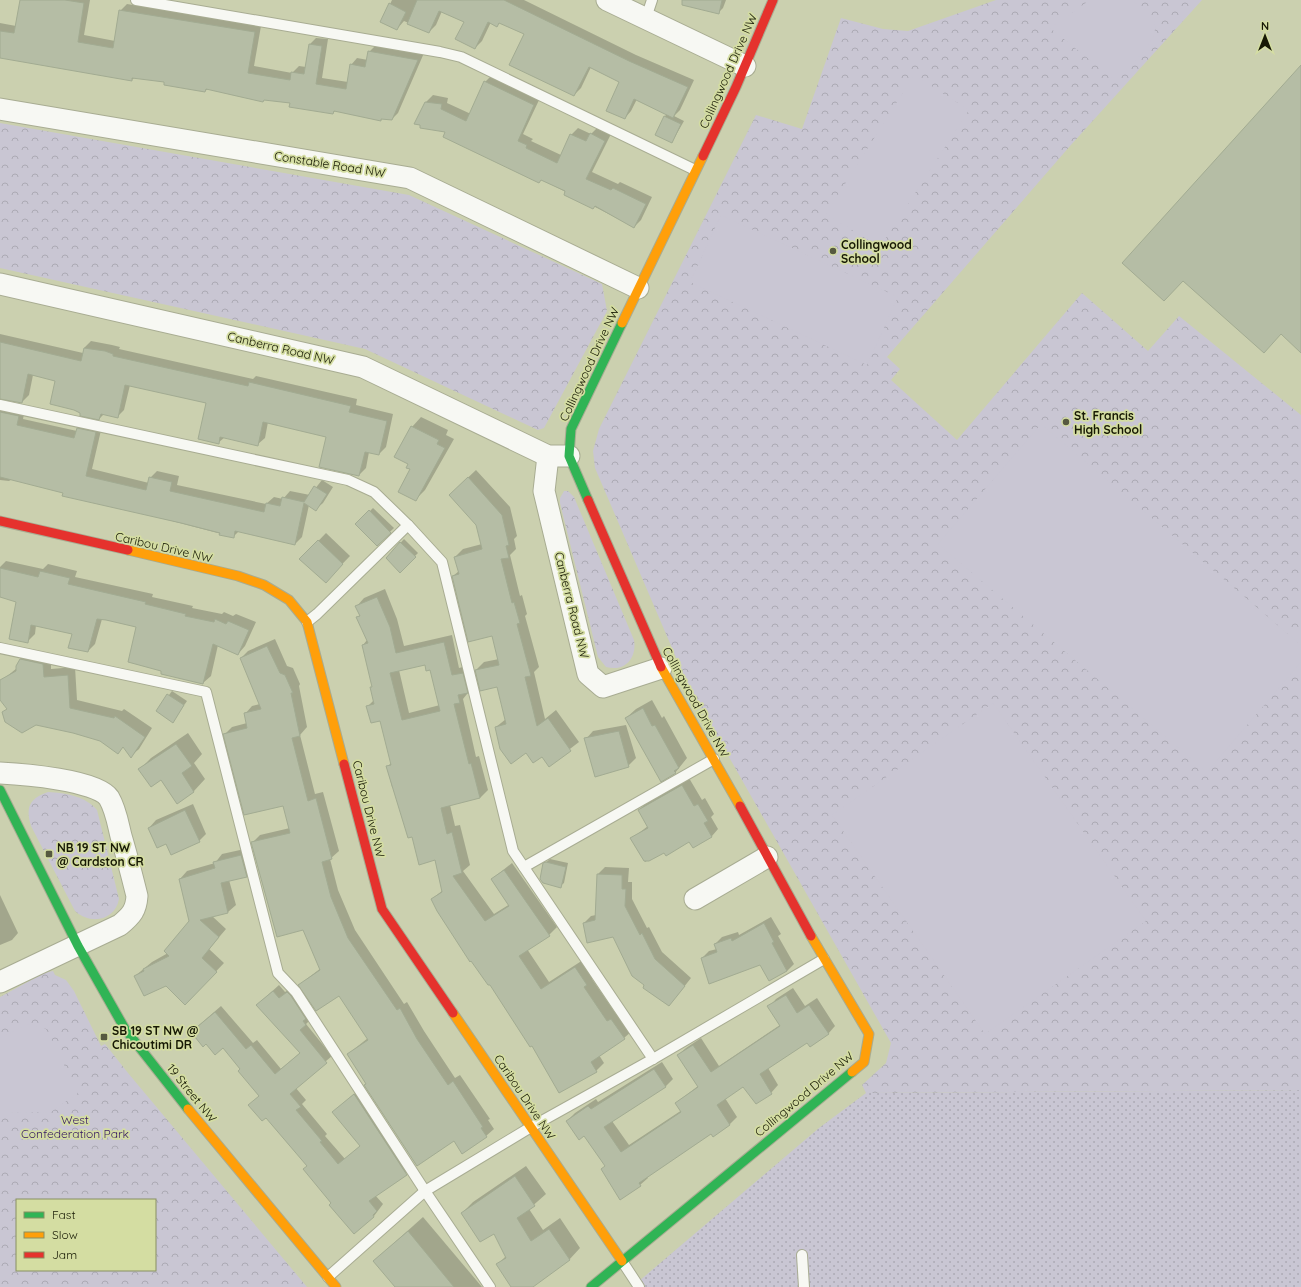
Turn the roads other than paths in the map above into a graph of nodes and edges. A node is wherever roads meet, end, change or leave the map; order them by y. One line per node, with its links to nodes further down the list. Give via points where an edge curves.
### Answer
1 (136, 0): 7 (lane, via 461,57)
2 (607, 0): 4 (street)
3 (773, 0): 5 (street, Collingwood Drive NW)
4 (649, 9): 5 (street)
5 (745, 66): 7 (street, Collingwood Drive NW)
6 (0, 109): 9 (street, Constable Road NW, via 410,178)
7 (695, 170): 9 (street, Collingwood Drive NW)
8 (0, 284): 11 (street, Canberra Road NW, via 363,367)
9 (638, 288): 12 (street, Collingwood Drive NW, via 571,429)
10 (0, 405): 14 (lane, via 348,480 374,492)
11 (548, 456): 12 (street, Canberra Road NW); 17 (street, Canberra Road NW, via 544,491 588,674 603,688)
12 (569, 456): 17 (street, Collingwood Drive NW)
13 (0, 521): 15 (street, Caribou Drive NW, via 238,576 264,585 289,600)
14 (408, 525): 15 (lane); 22 (lane, via 442,562 513,851)
15 (307, 622): 28 (street, Caribou Drive NW, via 382,909)
16 (0, 648): 29 (lane, via 206,692 278,973 296,992)
17 (661, 668): 18 (street, Collingwood Drive NW)
18 (714, 759): 21 (street, Collingwood Drive NW); 22 (lane)
19 (0, 773): 24 (street, via 24,774 87,785 108,797 115,812 138,896 136,907 132,915 120,925)
20 (0, 790): 24 (street, 19 Street NW)
21 (766, 857): 23 (street); 25 (street, Collingwood Drive NW)
22 (524, 867): 27 (lane)
23 (695, 899)
24 (78, 946): 26 (street); 32 (street, 19 Street NW, via 125,1030)
25 (824, 959): 27 (lane); 31 (street, Collingwood Drive NW, via 869,1034 864,1062)
26 (0, 982)
27 (653, 1059): 28 (lane)
28 (531, 1127): 29 (lane); 31 (street, Caribou Drive NW)
29 (425, 1191): 32 (lane); 34 (lane)
30 (802, 1255): 37 (lane)
31 (622, 1261): 35 (street, Collingwood Drive NW); 36 (lane)
32 (328, 1277): 33 (street, 19 Street NW)
33 (336, 1287)
34 (490, 1287)
35 (591, 1287)
36 (638, 1287)
37 (804, 1287)

